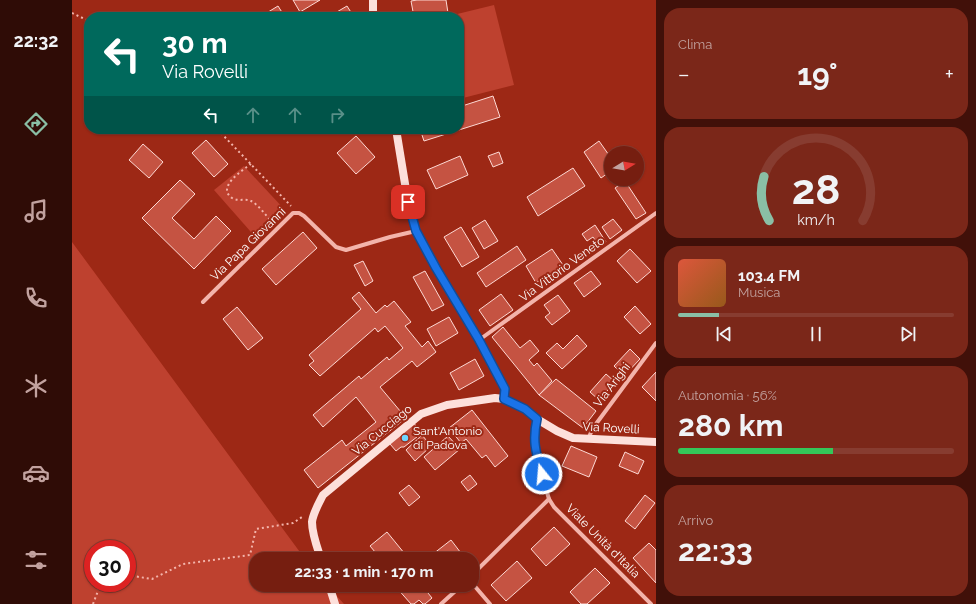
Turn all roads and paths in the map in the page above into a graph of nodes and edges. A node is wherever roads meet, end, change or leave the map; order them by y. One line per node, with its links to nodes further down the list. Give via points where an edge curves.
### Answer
1 (373, 0): 2 (street)
2 (373, 12)
3 (72, 13): 4 (path)
4 (84, 19)
5 (222, 134): 7 (path)
6 (397, 134): 11 (street, via 408,202)
7 (251, 164): 8 (path, via 291,204); 10 (path, via 232,178 228,192 237,200 250,200)
8 (293, 213): 10 (street, Via Papa Giovanni); 11 (street, Via Papa Giovanni, via 304,216 336,247 346,250)
9 (656, 214): 13 (street, Via Vittorio Veneto)
10 (278, 228): 12 (street, Via Papa Giovanni)
11 (416, 231): 13 (street)
12 (203, 302)
13 (479, 340): 15 (street, via 505,389)
14 (656, 343): 17 (street, Via Arighi, via 593,428)
15 (504, 399): 16 (street, Via Rovelli, via 525,409); 20 (street, Via Cucciago, via 447,405 421,414 323,495)
16 (537, 419): 17 (street, Via Rovelli, via 573,438); 19 (street, Viale Unità d'Italia, via 534,449)
17 (588, 440): 18 (street, Via Rovelli)
18 (656, 442)
19 (550, 499): 22 (street); 32 (street, Viale Unità d'Italia, via 554,507)
20 (316, 508): 21 (street, via 312,521); 23 (path, via 293,523 256,529 250,555 183,564 152,579)
21 (318, 552)
22 (479, 568)
23 (136, 576)
24 (479, 591): 31 (street)
25 (98, 592): 28 (path)
26 (331, 592): 29 (street)
27 (454, 592): 30 (street)
28 (93, 604)
29 (335, 604)
30 (441, 604)
31 (490, 604)
32 (651, 604)

